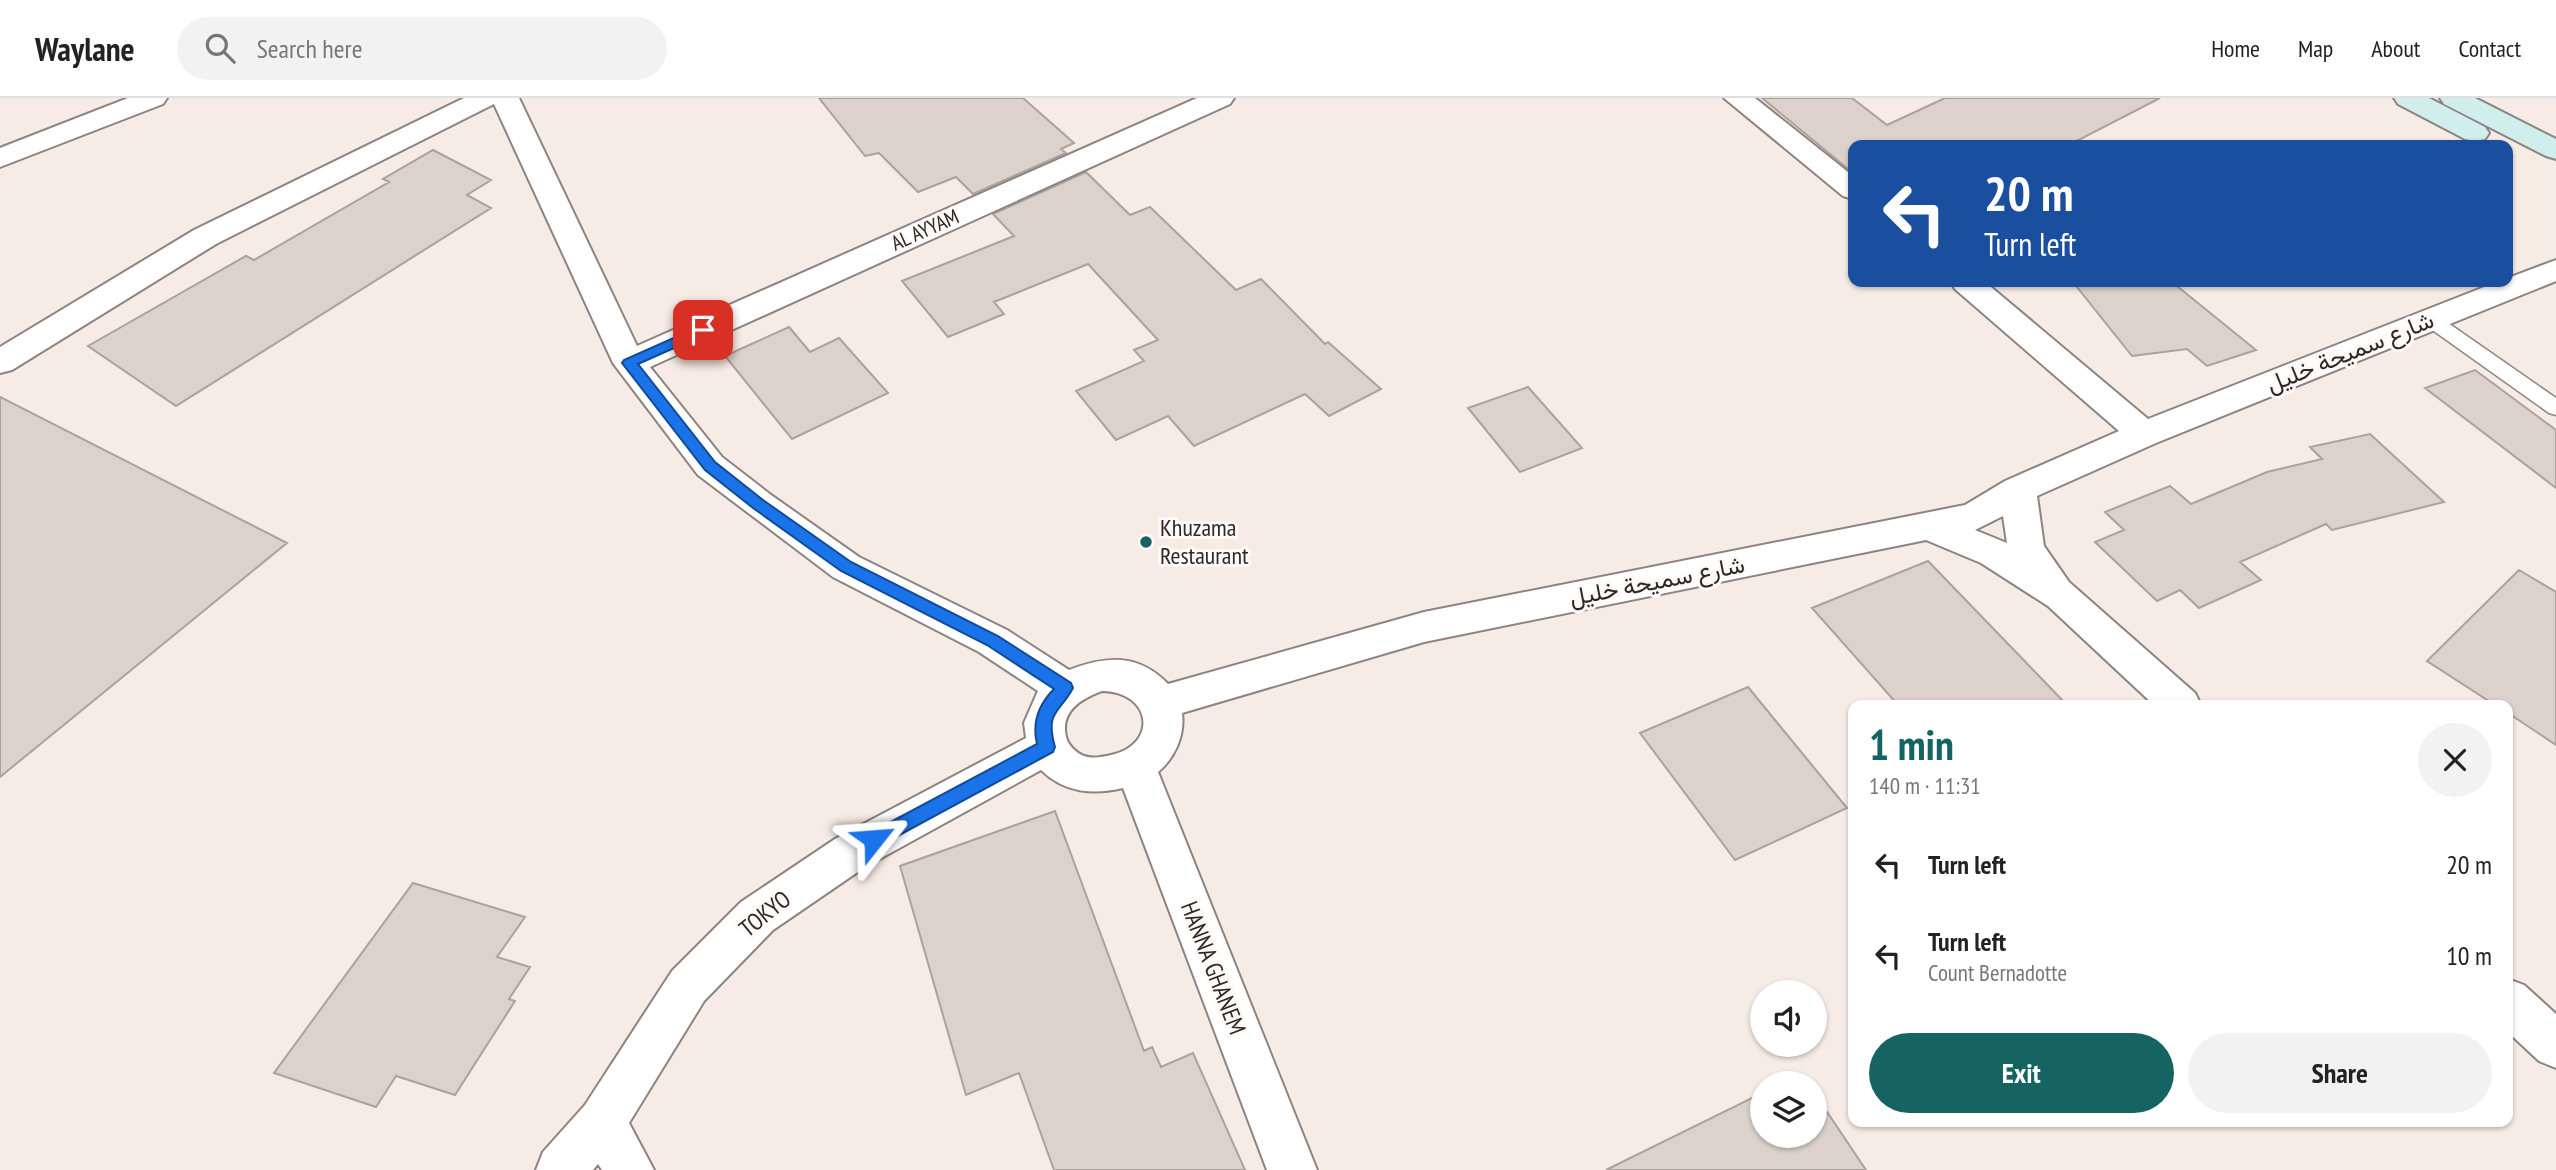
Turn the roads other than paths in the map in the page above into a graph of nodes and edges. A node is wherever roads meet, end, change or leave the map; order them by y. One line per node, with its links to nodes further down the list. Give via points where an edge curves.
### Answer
1 (153, 98): 11 (street)
2 (485, 98): 17 (street, via 205,237)
3 (505, 98): 18 (street)
4 (1220, 98): 18 (street, AL AYYAM)
5 (1738, 98): 13 (street)
6 (2409, 98): 8 (main road)
7 (2454, 98): 9 (main road)
8 (2489, 140)
9 (2556, 150)
10 (2513, 153): 12 (main road)
11 (0, 158)
12 (2556, 177)
13 (1848, 186)
14 (2556, 270): 16 (street, شارع سميحة خليل)
15 (1972, 287): 20 (street)
16 (2431, 320): 19 (lane); 20 (street, شارع سميحة خليل)
17 (0, 362)
18 (629, 363): 24 (street, via 710,466 758,504 846,567 993,641)
19 (2556, 408)
20 (2144, 435): 21 (street, شارع سميحة خليل)
21 (2018, 490): 22 (street, شارع سميحة خليل, via 1974,517); 23 (street, via 2026,550)
22 (1928, 526): 23 (street, via 1994,553); 26 (street, شارع سميحة خليل, via 1424,627)
23 (2061, 596): 25 (street)
24 (1065, 688): 26 (street, via 1082,679 1118,676 1150,690); 27 (street, via 1045,715 1042,732)
25 (2175, 700)
26 (1160, 704): 28 (street, via 1164,720 1161,737)
27 (1047, 747): 28 (street, via 1057,762 1074,772 1115,774); 31 (street, TOKYO, via 850,853 757,916 688,986)
28 (1135, 766): 34 (street, HANNA GHANEM)
29 (2513, 1006): 30 (street)
30 (2556, 1045)
31 (602, 1122): 32 (street, TOKYO); 33 (street)
32 (561, 1170)
33 (629, 1170)
34 (1292, 1170)

